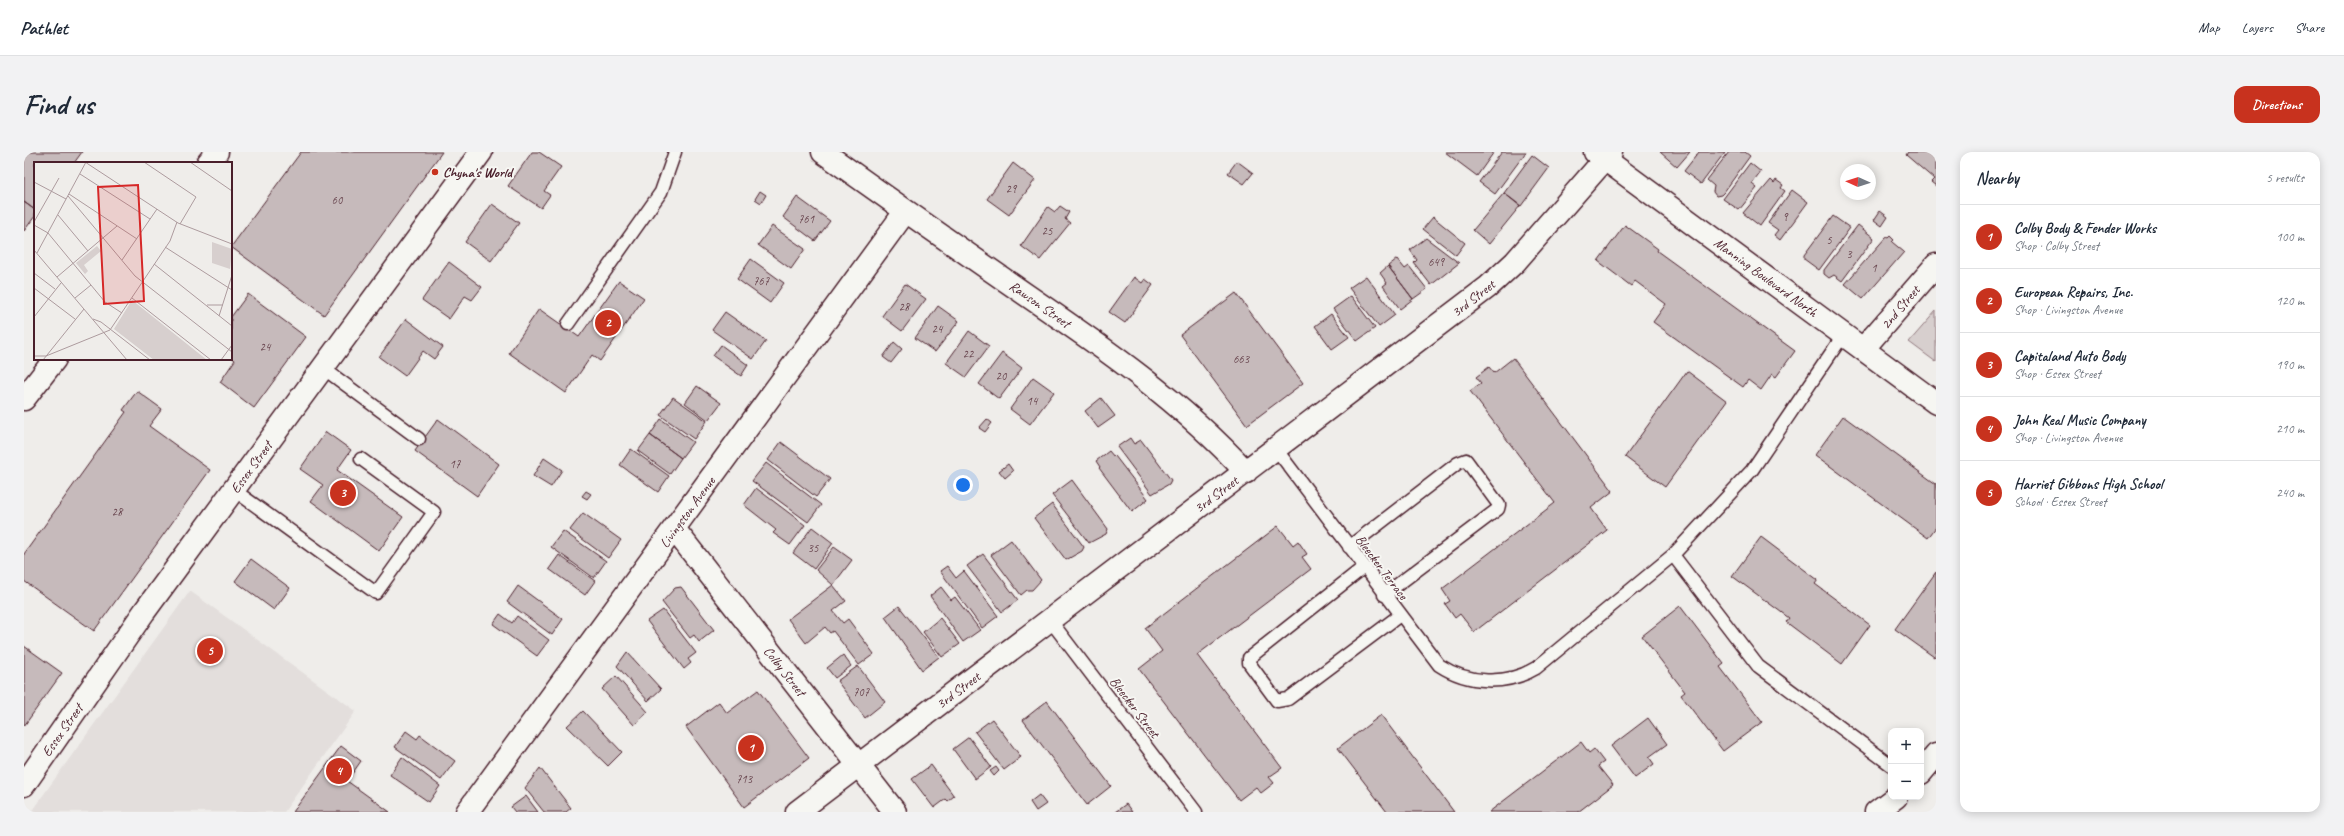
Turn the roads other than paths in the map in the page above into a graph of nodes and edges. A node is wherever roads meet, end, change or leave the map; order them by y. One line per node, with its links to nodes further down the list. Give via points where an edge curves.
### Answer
1 (217, 152): 6 (street)
2 (481, 152): 13 (street, Essex Street)
3 (675, 152): 9 (lane, via 661,192)
4 (823, 152): 7 (street, Rawson Street)
5 (1604, 154): 10 (street, Manning Boulevard North); 17 (street, 3rd Street, via 1515,262 1488,287)
6 (209, 162)
7 (905, 212): 19 (street, Rawson Street, via 1119,359 1201,425); 21 (street, Livingston Avenue)
8 (1936, 265): 11 (street, 2nd Street)
9 (568, 324)
10 (1844, 334): 11 (street, Manning Boulevard North); 23 (lane, Bleecker Terrace, via 1752,470)
11 (1863, 349): 15 (street, Manning Boulevard North)
12 (54, 360): 14 (street)
13 (323, 368): 16 (lane); 20 (street, Essex Street)
14 (24, 399)
15 (1936, 403)
16 (419, 439)
17 (1276, 449): 19 (street, 3rd Street); 22 (lane, Bleecker Terrace)
18 (361, 460): 20 (lane, via 434,512 376,593)
19 (1246, 472): 27 (street, 3rd Street)
20 (234, 490): 32 (street, Essex Street, via 144,612)
21 (675, 530): 30 (street, Colby Street); 34 (street, Livingston Avenue)
22 (1349, 547): 24 (lane, Bleecker Terrace); 25 (lane, via 1458,463 1466,460 1499,505 1498,509)
23 (1673, 554): 26 (lane, Bleecker Terrace, via 1536,668 1509,680 1480,680 1456,675 1439,665); 29 (lane, via 1758,666)
24 (1364, 567): 25 (lane, Bleecker Terrace); 26 (lane, via 1252,653 1249,663 1276,701 1288,699)
25 (1384, 595): 26 (lane, Bleecker Terrace)
26 (1400, 615)
27 (1050, 620): 30 (street, 3rd Street); 37 (lane, Bleecker Street)
28 (1936, 755): 31 (street)
29 (1890, 764)
30 (859, 765): 35 (street, 3rd Street); 36 (street, Colby Street)
31 (1924, 769)
32 (24, 785)
33 (1892, 800): 38 (street)
34 (467, 812)
35 (797, 812)
36 (895, 812)
37 (1196, 812)
38 (1876, 812)

